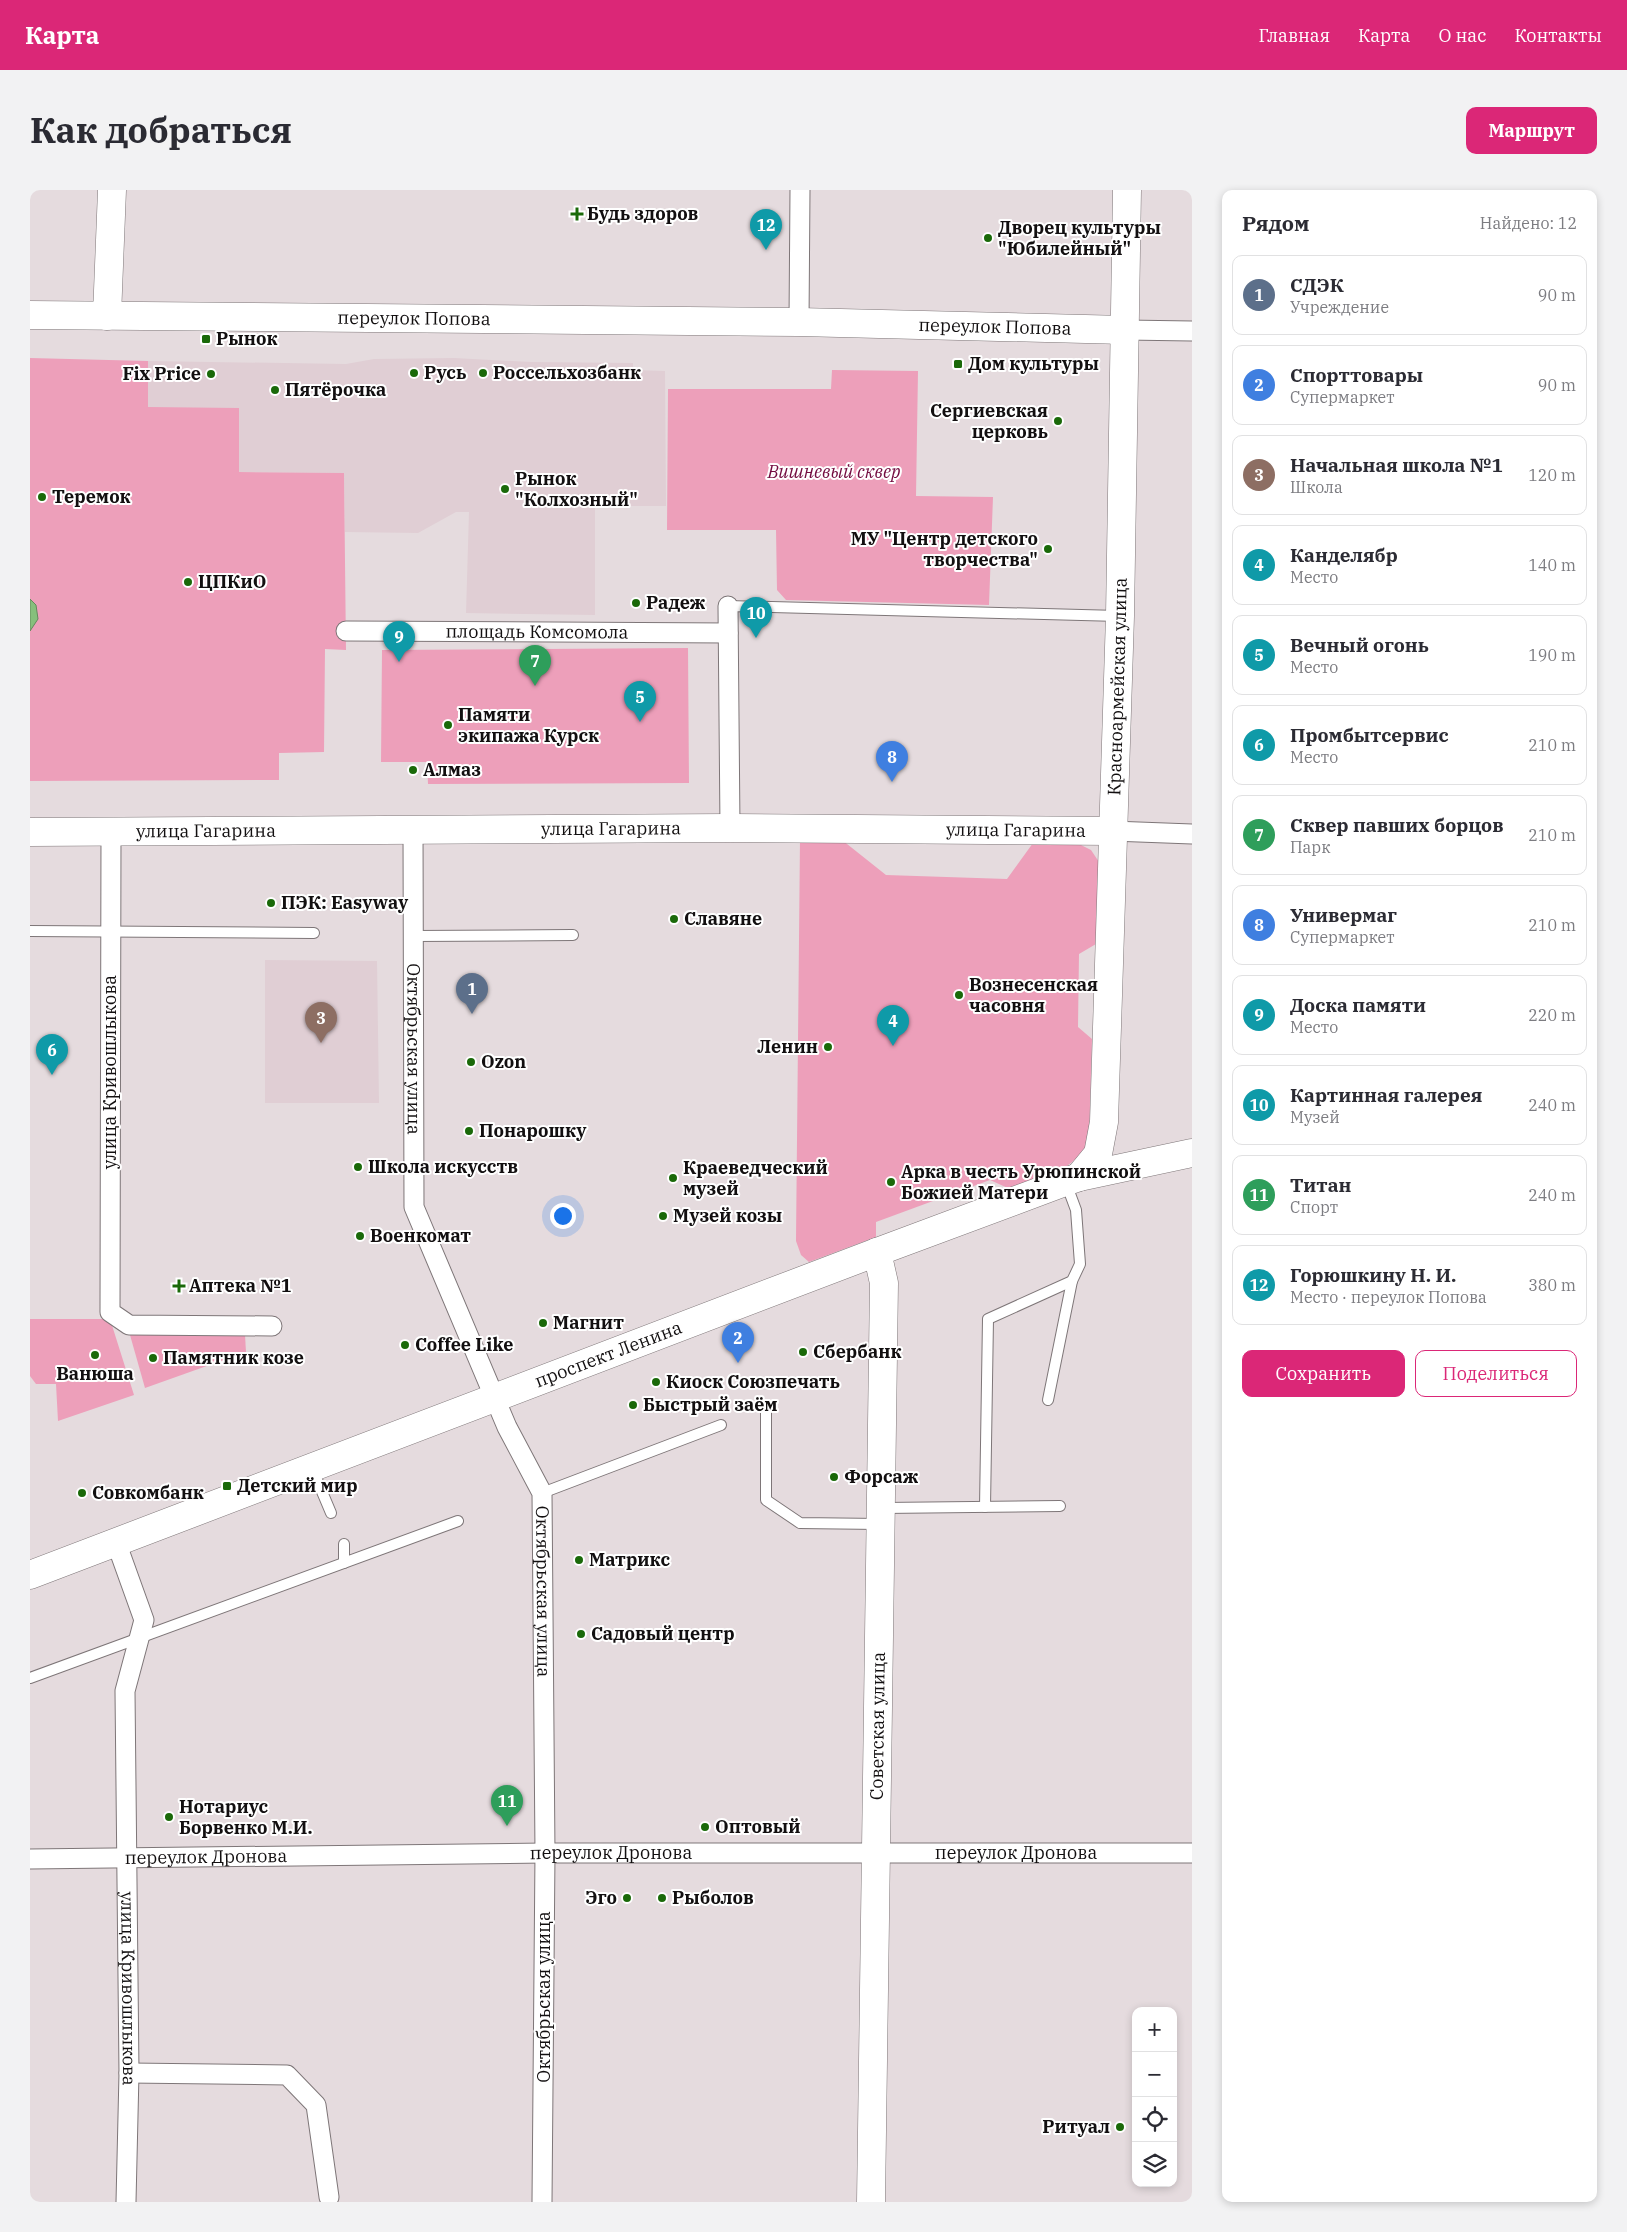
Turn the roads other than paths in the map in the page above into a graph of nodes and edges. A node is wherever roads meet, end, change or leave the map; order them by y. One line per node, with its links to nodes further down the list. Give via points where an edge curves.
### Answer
1 (112, 190): 5 (main road)
2 (800, 190): 6 (street)
3 (1127, 190): 7 (main road, Красноармейская улица)
4 (30, 315): 5 (main road, переулок Попова)
5 (107, 316): 6 (main road, переулок Попова)
6 (798, 322): 7 (main road, переулок Попова)
7 (1125, 330): 8 (street, переулок Попова); 10 (main road, Красноармейская улица)
8 (1192, 331)
9 (728, 606): 10 (lane); 12 (street)
10 (1120, 616): 16 (main road, Красноармейская улица)
11 (346, 631): 12 (street, площадь Комсомола)
12 (728, 633): 13 (street)
13 (730, 828): 14 (main road, улица Гагарина); 16 (main road, улица Гагарина)
14 (413, 829): 15 (main road, улица Гагарина); 23 (street, Октябрьская улица)
15 (111, 831): 17 (main road, улица Гагарина); 20 (street, улица Кривошлыкова)
16 (1112, 831): 18 (street, улица Гагарина); 25 (main road, Красноармейская улица, via 1104,1122 1098,1154)
17 (30, 832)
18 (1192, 834)
19 (30, 931): 20 (lane)
20 (111, 931): 21 (lane); 28 (street, улица Кривошлыкова, via 110,1312 129,1325)
21 (314, 933)
22 (573, 934): 23 (lane)
23 (414, 936): 29 (street, Октябрьская улица, via 414,1207)
24 (1192, 1153): 25 (main road, проспект Ленина)
25 (1072, 1180): 26 (main road, проспект Ленина); 27 (lane, via 1080,1264)
26 (877, 1252): 29 (main road, проспект Ленина); 38 (main road, Советская улица, via 884,1283)
27 (1072, 1281): 30 (lane); 36 (lane, via 988,1319)
28 (272, 1326)
29 (496, 1398): 33 (main road, проспект Ленина); 34 (street, Октябрьская улица)
30 (1048, 1400)
31 (766, 1409): 38 (lane, via 766,1500 800,1523)
32 (721, 1425): 34 (lane)
33 (312, 1467): 37 (lane); 40 (main road, проспект Ленина)
34 (542, 1493): 46 (street, Октябрьская улица)
35 (1060, 1506): 36 (lane)
36 (986, 1507): 38 (lane)
37 (331, 1513)
38 (882, 1516): 48 (main road, Советская улица)
39 (458, 1521): 42 (lane)
40 (116, 1542): 43 (main road, проспект Ленина); 44 (street, улица Кривошлыкова, via 144,1620)
41 (344, 1544): 42 (lane)
42 (344, 1563): 44 (lane)
43 (30, 1575)
44 (138, 1640): 45 (lane); 49 (street, улица Кривошлыкова, via 125,1691)
45 (30, 1678)
46 (545, 1853): 48 (street, переулок Дронова); 49 (street, переулок Дронова); 54 (street, Октябрьская улица)
47 (1192, 1853): 48 (street, переулок Дронова)
48 (877, 1854): 55 (main road, Советская улица)
49 (127, 1858): 50 (street, переулок Дронова); 51 (street, улица Кривошлыкова)
50 (30, 1859)
51 (129, 2073): 52 (street, via 287,2075 316,2105); 53 (street, улица Кривошлыкова)
52 (329, 2197)
53 (126, 2202)
54 (542, 2202)
55 (871, 2202)

